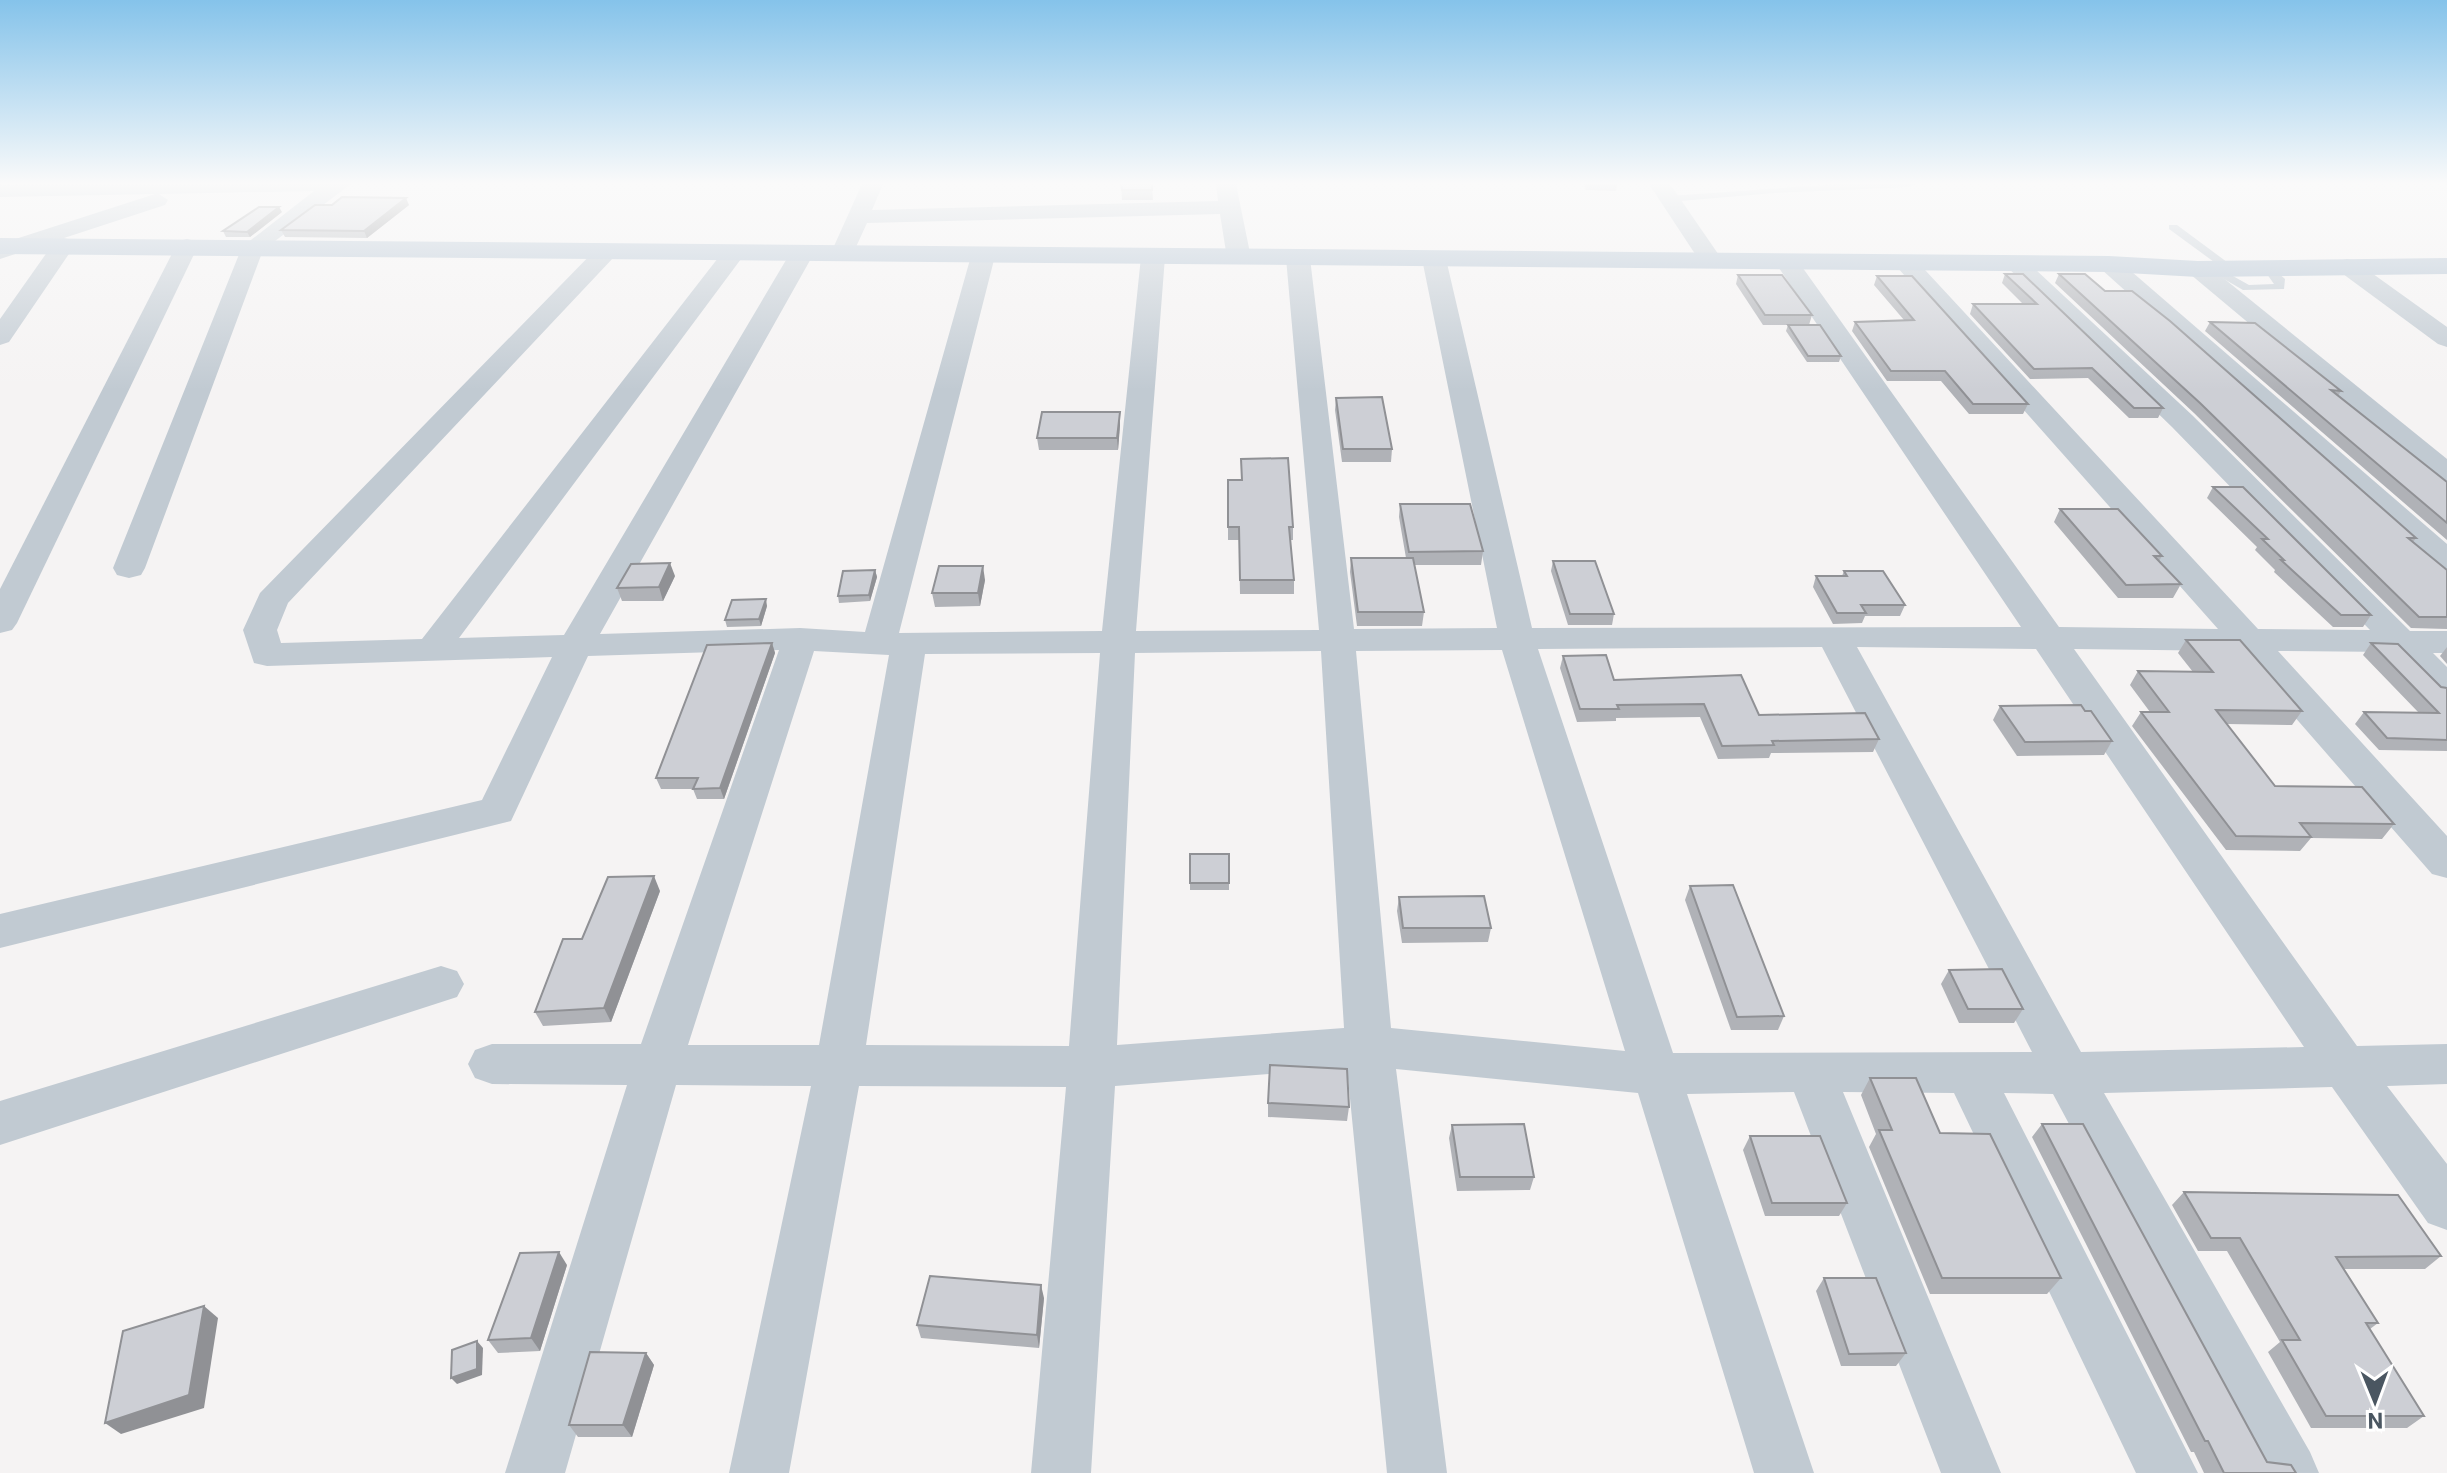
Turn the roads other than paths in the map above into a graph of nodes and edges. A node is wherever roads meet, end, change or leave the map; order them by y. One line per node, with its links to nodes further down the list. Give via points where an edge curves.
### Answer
1 (59, 253): 25 (street)
2 (184, 253): 30 (street)
3 (251, 253): 29 (street)
4 (605, 253): 42 (street, via 272,600 260,630 267,655)
5 (653, 253): 9 (main road)
6 (1238, 253): 14 (street)
7 (1705, 253): 17 (street)
8 (2198, 253): 24 (lane)
9 (733, 254): 10 (main road); 42 (street)
10 (801, 255): 11 (main road); 39 (street)
11 (842, 255): 12 (main road)
12 (983, 256): 13 (main road); 40 (street)
13 (1153, 257): 14 (main road); 36 (street)
14 (1239, 258): 15 (main road)
15 (1298, 258): 16 (main road); 41 (street)
16 (1434, 259): 17 (main road); 34 (street)
17 (1711, 261): 18 (main road)
18 (1787, 262): 19 (main road); 32 (street)
19 (1905, 262): 20 (main road); 35 (street)
20 (2015, 263): 21 (main road); 37 (street, via 2182,421)
21 (2109, 264): 24 (main road); 28 (street)
22 (2347, 266): 23 (main road); 24 (main road); 26 (street)
23 (2447, 266)
24 (2213, 268): 27 (street)
25 (0, 337)
26 (2447, 339)
27 (2447, 474)
28 (2447, 561)
29 (129, 568)
30 (0, 623)
31 (1834, 636): 32 (street); 34 (street); 56 (street)
32 (2048, 638): 35 (street); 52 (street)
33 (800, 639): 39 (street); 40 (street); 49 (street)
34 (1517, 640): 41 (street); 57 (street)
35 (2247, 640): 37 (street); 44 (street)
36 (1118, 641): 40 (street); 41 (street); 53 (street)
37 (2399, 641): 38 (street); 43 (street)
38 (2447, 642)
39 (577, 643): 42 (street); 45 (street, via 497,811)
40 (894, 643): 51 (street)
41 (1338, 643): 47 (street)
42 (433, 649)
43 (2447, 688)
44 (2447, 863)
45 (0, 931)
46 (441, 984): 58 (street)
47 (1369, 1046): 53 (street); 57 (street); 63 (street)
48 (492, 1064): 49 (street)
49 (658, 1064): 51 (street); 60 (street)
50 (2447, 1064): 52 (street)
51 (839, 1066): 53 (street); 61 (street)
52 (2344, 1066): 56 (street); 59 (street)
53 (1092, 1067): 62 (street)
54 (1810, 1071): 55 (street); 57 (street); 65 (street)
55 (1968, 1072): 56 (street); 66 (street)
56 (2067, 1073): 67 (street)
57 (1654, 1074): 64 (street)
58 (0, 1123)
59 (2447, 1206)
60 (535, 1473)
61 (759, 1473)
62 (1061, 1473)
63 (1417, 1473)
64 (1784, 1473)
65 (1971, 1473)
66 (2168, 1473)
67 (2289, 1473)

